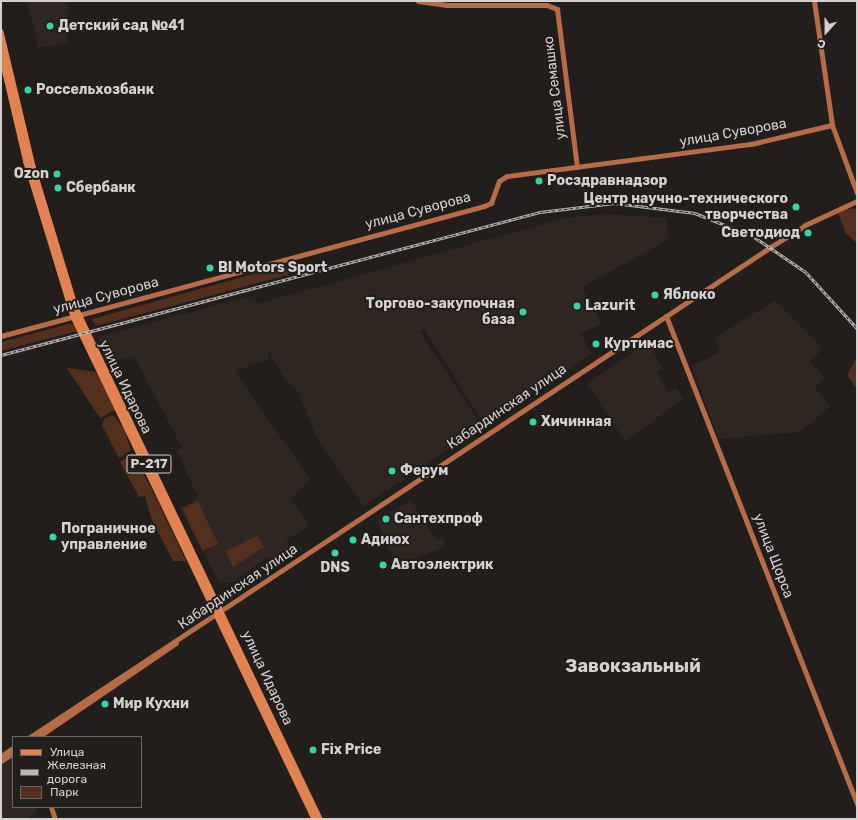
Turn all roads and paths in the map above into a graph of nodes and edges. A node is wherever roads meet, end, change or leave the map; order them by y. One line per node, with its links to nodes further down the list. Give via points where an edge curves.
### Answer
1 (418, 1): 6 (street, улица Семашко, via 447,5 555,8)
2 (814, 1): 5 (street)
3 (1, 32): 9 (main road, улица Идарова / Р-217, via 35,176)
4 (1, 52): 9 (main road, улица Идарова / Р-217, via 27,162)
5 (832, 125): 6 (street, улица Суворова, via 751,144); 7 (street)
6 (577, 167): 9 (street, улица Суворова, via 507,176 499,181 491,203 484,206)
7 (857, 193)
8 (857, 200): 10 (street, Кабардинская улица, via 805,225)
9 (76, 316): 11 (street, улица Суворова); 12 (main road, улица Идарова / Р-217); 13 (main road, улица Идарова / Р-217)
10 (666, 316): 12 (street, Кабардинская улица); 21 (street, улица Щорса)
11 (1, 336)
12 (222, 612): 13 (street, Кабардинская улица); 25 (main road, улица Идарова / Р-217)
13 (217, 616): 14 (street, Кабардинская улица); 24 (main road, улица Идарова / Р-217)
14 (176, 643): 15 (street, Кабардинская улица); 16 (street, Кабардинская улица)
15 (32, 736)
16 (39, 736)
17 (12, 749): 19 (street)
18 (12, 754): 20 (street)
19 (1, 756)
20 (1, 761)
21 (857, 804)
22 (51, 808): 23 (street)
23 (55, 819)
24 (315, 819)
25 (320, 819)

